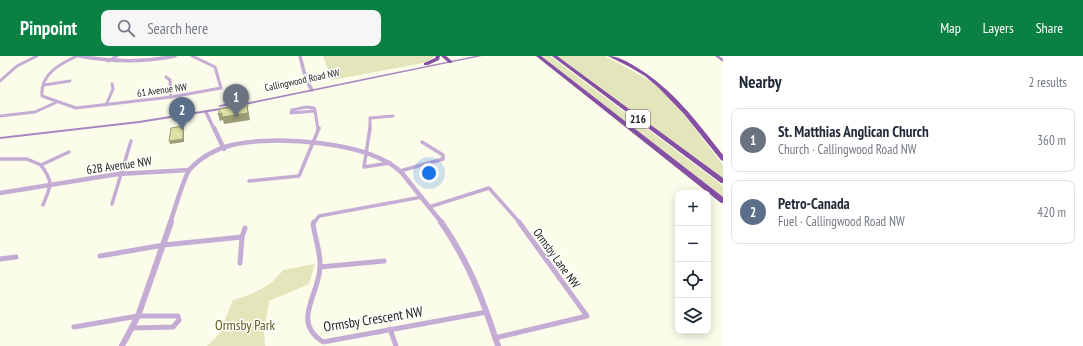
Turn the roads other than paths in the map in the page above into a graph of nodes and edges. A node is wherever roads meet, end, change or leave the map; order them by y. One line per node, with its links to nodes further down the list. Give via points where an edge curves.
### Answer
1 (37, 56): 21 (street, via 18,65)
2 (78, 56): 17 (street); 26 (street, via 54,67)
3 (116, 56): 17 (street)
4 (175, 56): 17 (street, via 135,63)
5 (192, 56): 29 (street, 61 Avenue NW, via 215,67 221,88)
6 (300, 56): 27 (street)
7 (438, 56): 19 (highway)
8 (443, 56): 16 (highway)
9 (464, 56): 16 (main road, Callingwood Road NW)
10 (480, 56): 16 (main road)
11 (532, 56): 28 (highway)
12 (538, 56): 28 (highway, 216)
13 (554, 56): 52 (highway, 216)
14 (610, 56): 45 (highway, via 645,74 668,92)
15 (717, 56): 18 (main road)
16 (452, 59): 19 (main road, Callingwood Road NW); 27 (main road, Callingwood Road NW)
17 (107, 61)
18 (723, 61)
19 (426, 64): 27 (main road, Callingwood Road NW)
20 (0, 76): 21 (street)
21 (4, 76): 23 (street)
22 (166, 77): 29 (street, via 170,80)
23 (0, 81)
24 (70, 81): 26 (street)
25 (112, 84): 31 (street, via 113,89)
26 (44, 85): 30 (street, 61 Avenue NW, via 42,96)
27 (311, 89): 32 (main road, Callingwood Road NW)
28 (586, 94): 56 (highway, 216)
29 (171, 97): 31 (street, 61 Avenue NW)
30 (57, 102): 31 (street, 61 Avenue NW, via 76,108); 34 (street, via 35,112)
31 (106, 105)
32 (206, 110): 36 (main road, Callingwood Road NW); 37 (main road, Callingwood Road NW, via 131,123); 41 (street)
33 (315, 111): 33 (street, via 310,106 292,110 291,113); 39 (street, via 319,127)
34 (0, 116)
35 (393, 116): 43 (street, via 370,118)
36 (0, 134)
37 (0, 138)
38 (131, 141): 50 (street)
39 (314, 142): 41 (street, via 263,142); 43 (street); 51 (street, via 299,176)
40 (422, 142): 49 (street, via 443,155 443,159)
41 (224, 148): 48 (street, via 203,158)
42 (69, 152): 47 (street)
43 (367, 154): 46 (street); 46 (street, via 364,167)
44 (0, 159): 47 (street, via 27,159)
45 (723, 159)
46 (390, 163): 49 (street)
47 (42, 165): 53 (street)
48 (190, 170): 50 (street, 62B Avenue NW); 62 (street)
49 (400, 171): 55 (street)
50 (121, 174): 53 (street, 62B Avenue NW); 57 (street)
51 (249, 181)
52 (723, 181)
53 (51, 186): 54 (street, 62B Avenue NW); 58 (street)
54 (0, 193)
55 (422, 197): 59 (street); 68 (street, Ormsby Crescent NW, via 319,216 313,224)
56 (723, 201)
57 (112, 204)
58 (42, 205)
59 (429, 207): 69 (street, via 464,258); 74 (street, Ormsby Lane NW, via 490,188 513,214 587,316)
60 (245, 228): 61 (street)
61 (242, 237): 62 (street); 67 (street)
62 (164, 245): 63 (street); 70 (street)
63 (100, 256)
64 (16, 257): 65 (street)
65 (0, 260)
66 (384, 261): 68 (street)
67 (240, 263)
68 (320, 267): 73 (street, Ormsby Crescent NW, via 307,314 309,332 314,338 323,342)
69 (487, 312): 73 (street, Ormsby Crescent NW); 74 (street)
70 (138, 316): 71 (street); 72 (street); 72 (street, via 178,316 179,320 173,327)
71 (74, 327)
72 (132, 328): 75 (street)
73 (390, 329): 76 (street)
74 (495, 338): 77 (street)
75 (122, 346)
76 (396, 346)
77 (498, 346)

